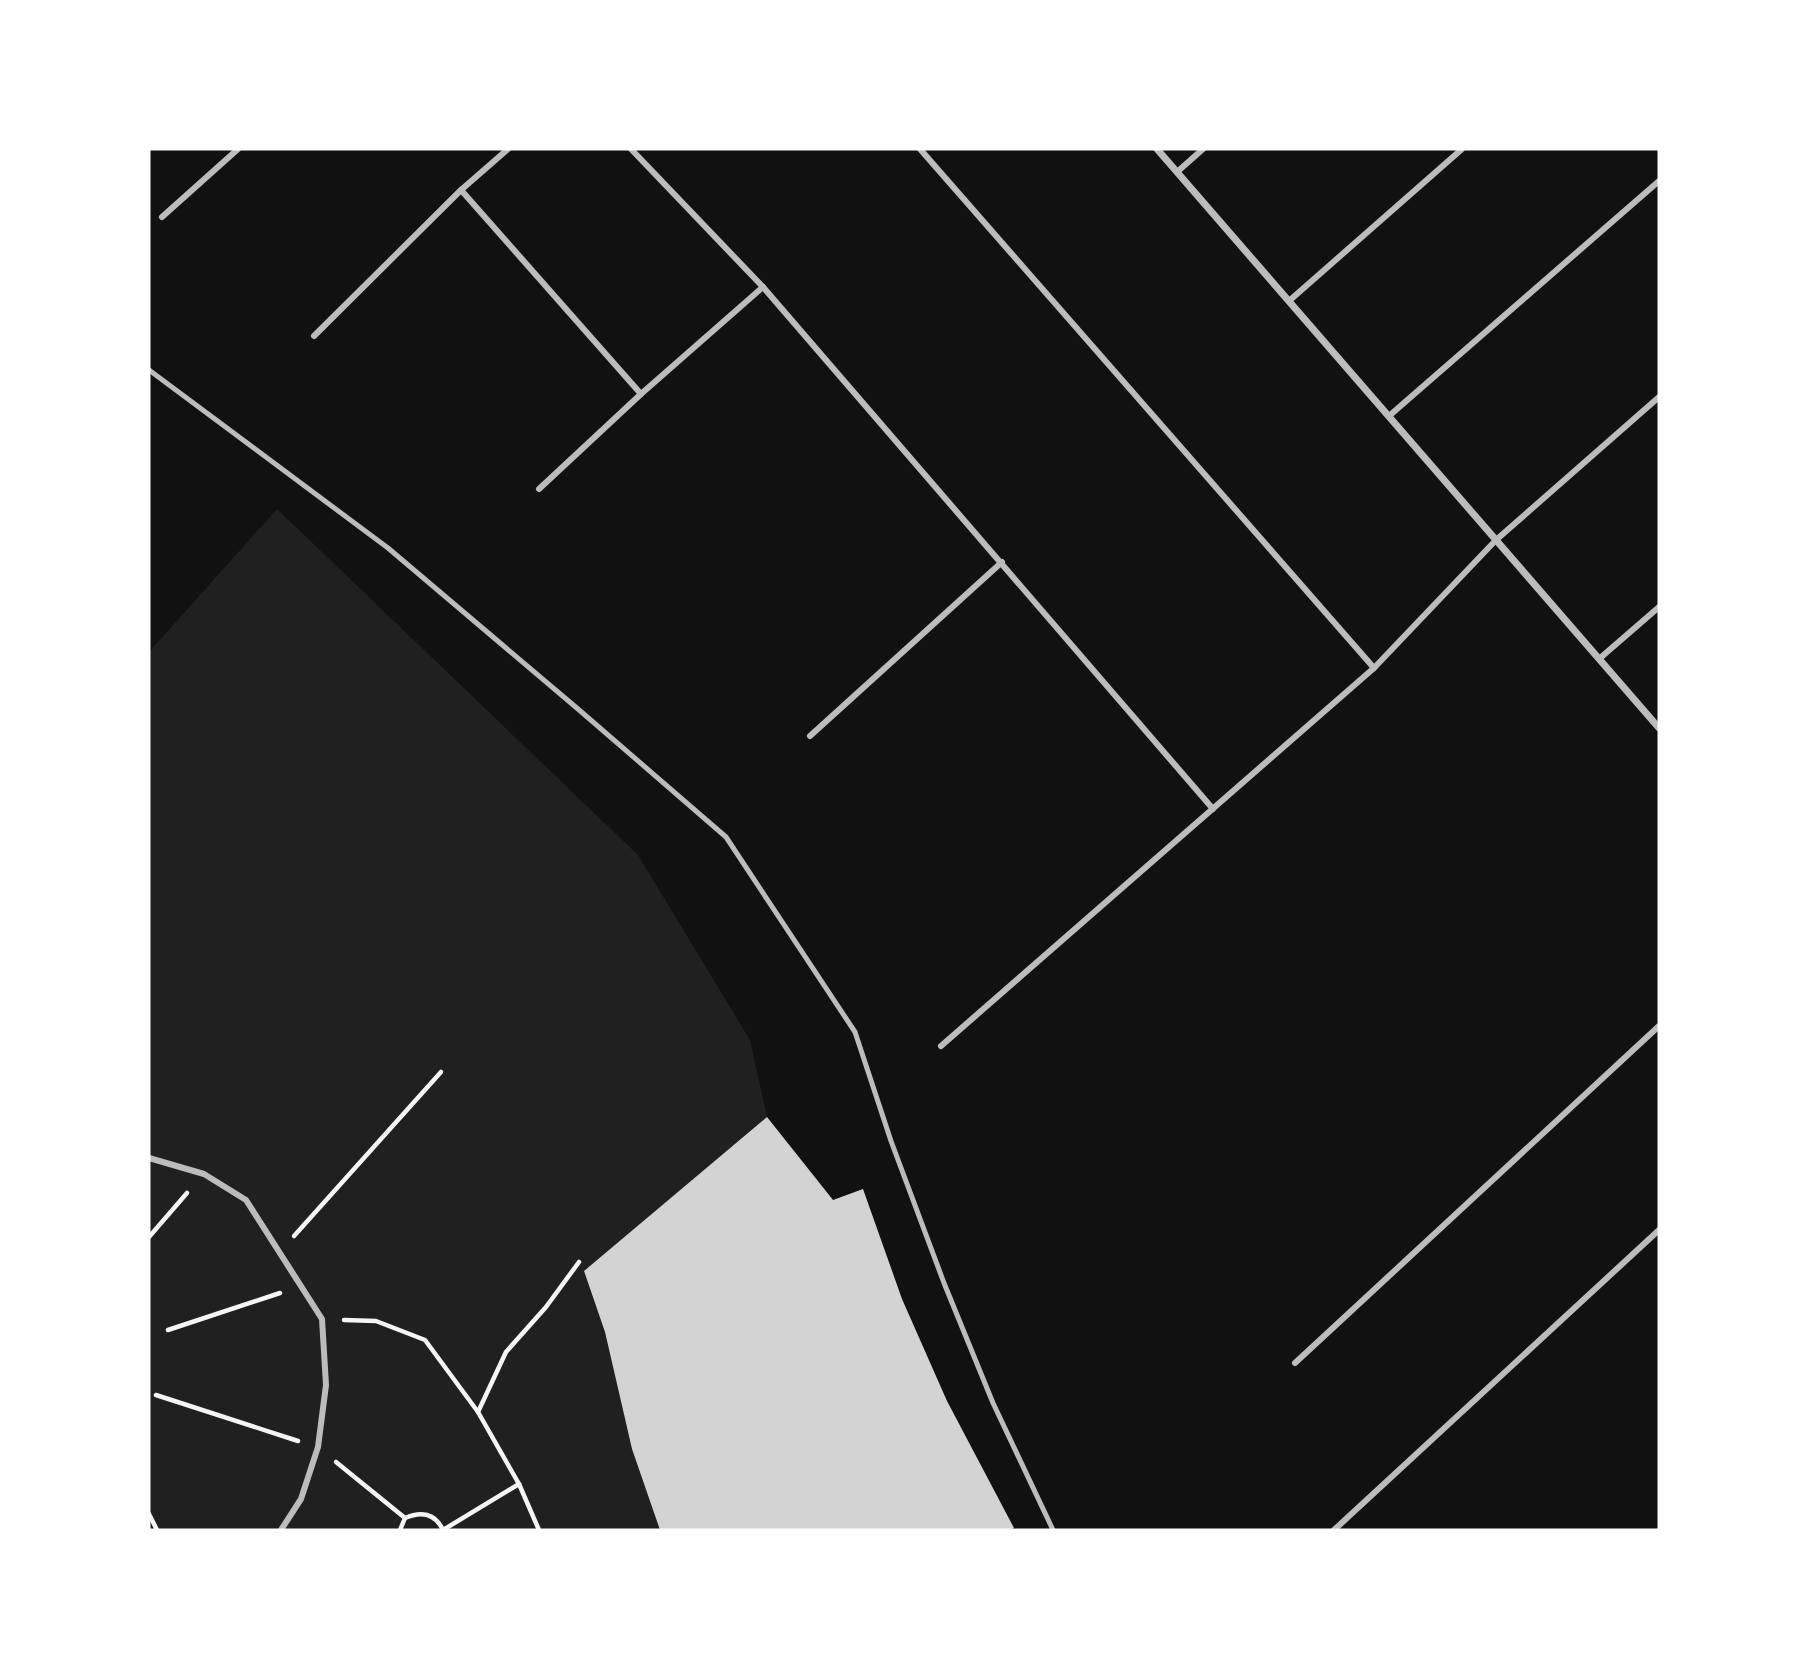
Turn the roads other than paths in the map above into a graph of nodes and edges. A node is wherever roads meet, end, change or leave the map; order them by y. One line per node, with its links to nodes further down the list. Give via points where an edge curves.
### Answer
1 (238, 149): 11 (street)
2 (509, 149): 10 (street)
3 (631, 149): 12 (street)
4 (920, 149): 24 (street)
5 (1157, 149): 8 (street)
6 (1203, 149): 8 (street)
7 (1462, 149): 13 (street)
8 (1177, 172): 13 (street)
9 (1659, 181): 18 (street)
10 (461, 190): 14 (street); 16 (street)
11 (162, 217)
12 (763, 287): 16 (street); 21 (street)
13 (1289, 301): 18 (street)
14 (314, 336)
15 (149, 370): 34 (lane, via 388,548 726,838 855,1032 944,1283 993,1403)
16 (641, 394): 19 (street)
17 (1659, 397): 20 (street)
18 (1389, 416): 20 (street)
19 (538, 489)
20 (1496, 540): 23 (street); 24 (street)
21 (1002, 562): 26 (street); 27 (street)
22 (1659, 607): 23 (street)
23 (1599, 659): 25 (street)
24 (1374, 668): 27 (street)
25 (1659, 729)
26 (810, 736)
27 (1213, 808): 29 (street)
28 (1659, 1026): 32 (street)
29 (941, 1046)
30 (149, 1158): 33 (street, via 204,1174 246,1200 322,1319 326,1385 318,1447 301,1499)
31 (1659, 1230): 35 (street)
32 (1295, 1363)
33 (281, 1530)
34 (1053, 1530)
35 (1334, 1530)

